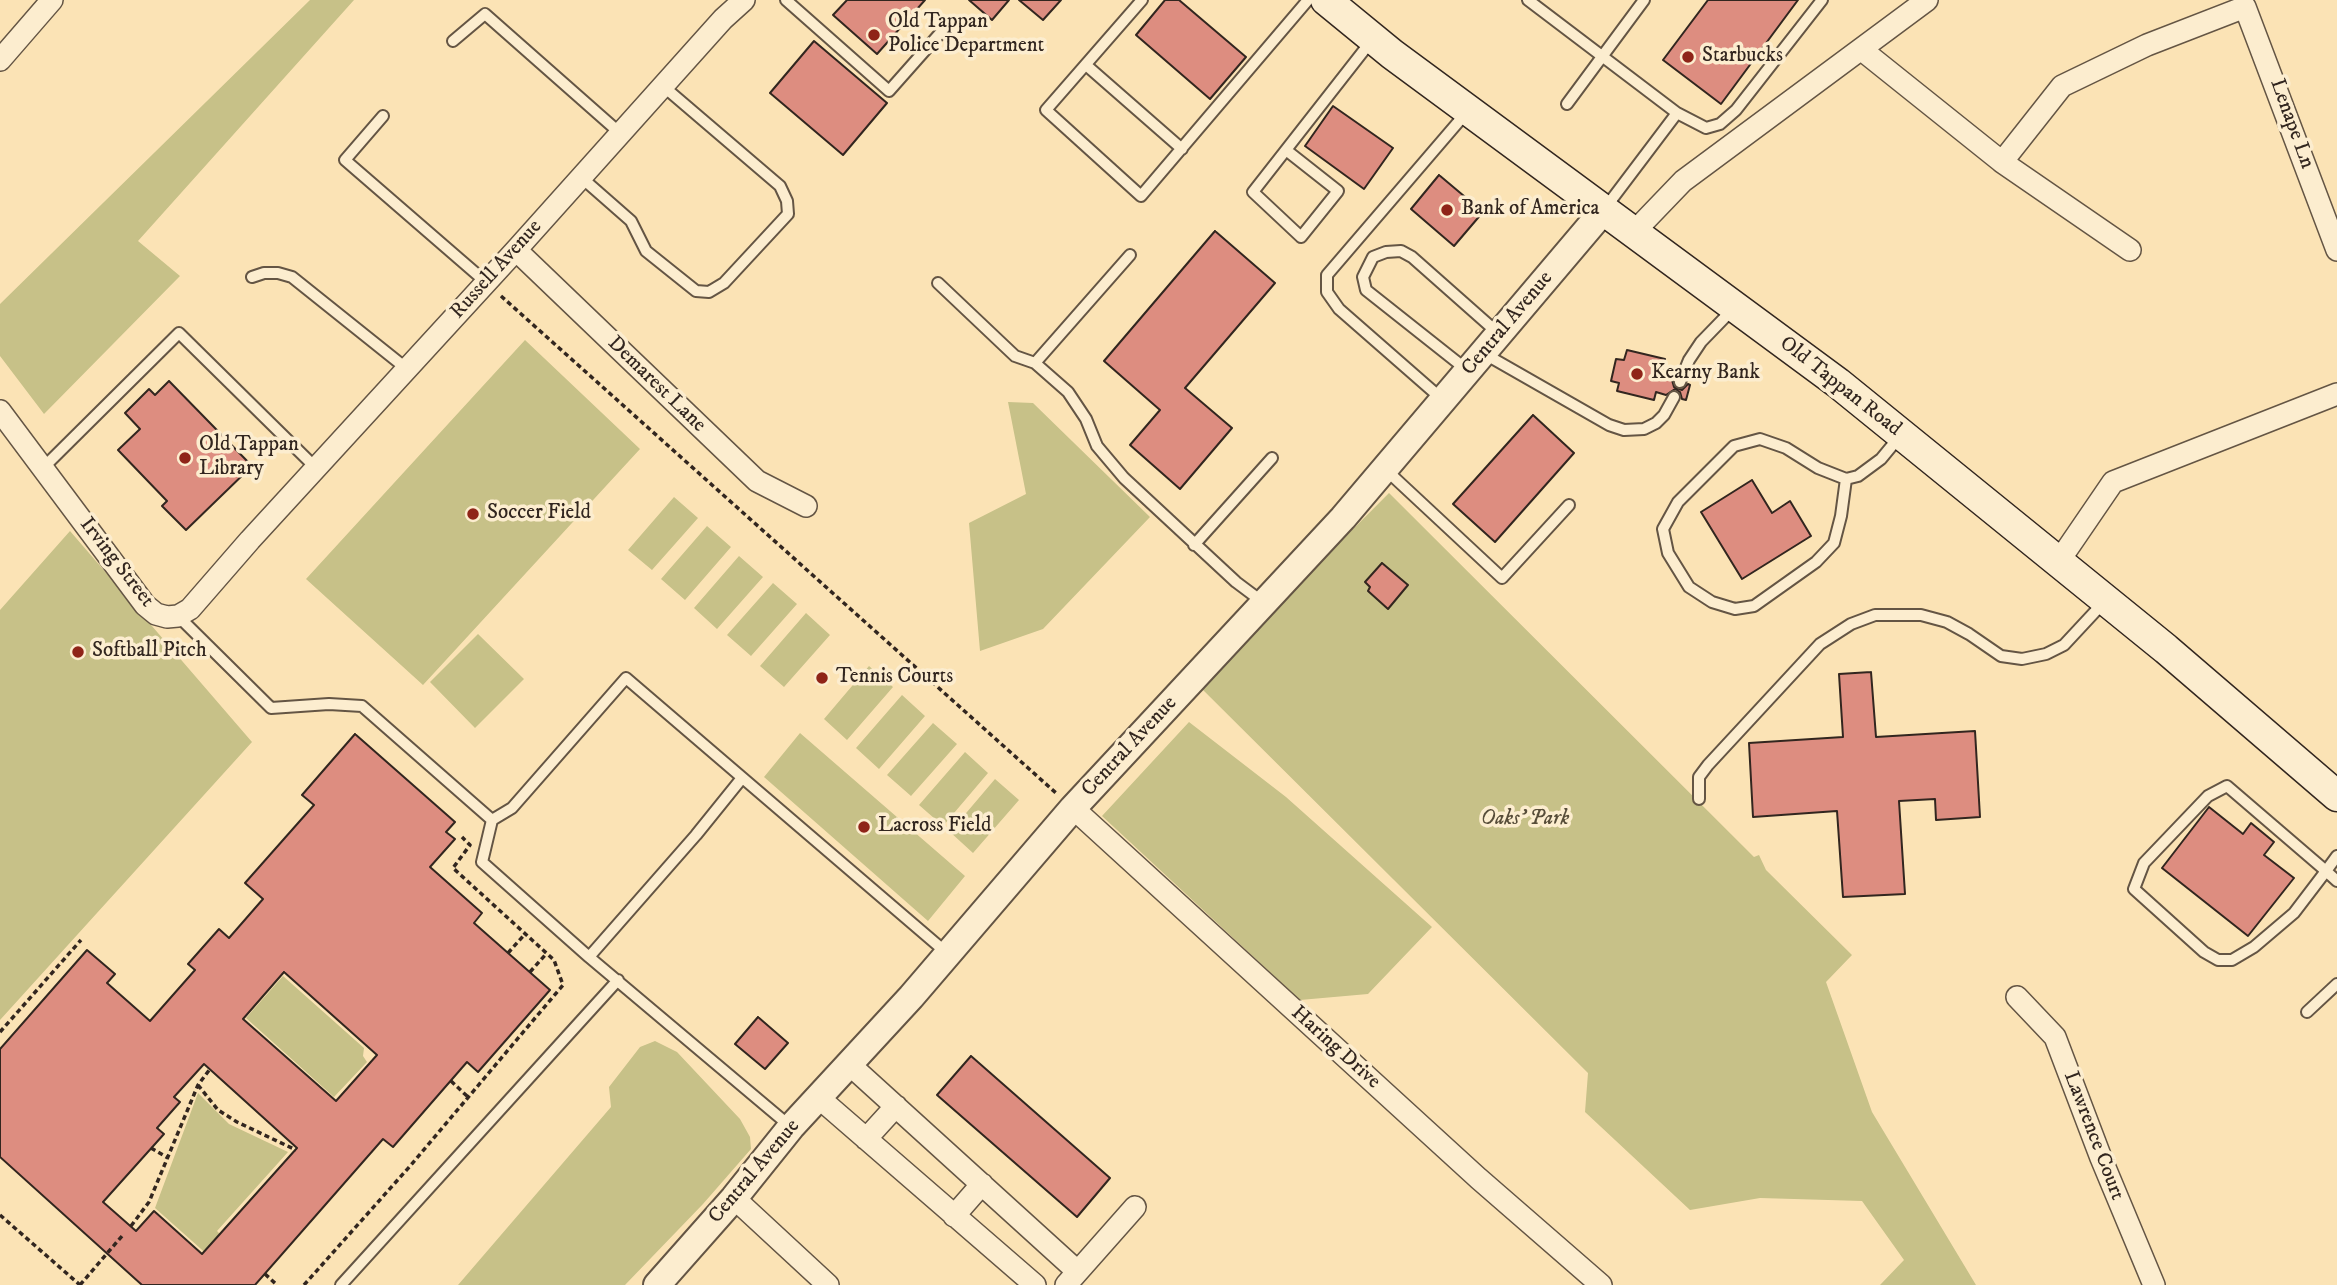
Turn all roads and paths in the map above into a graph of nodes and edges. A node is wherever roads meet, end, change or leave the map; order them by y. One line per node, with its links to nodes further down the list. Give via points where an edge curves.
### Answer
1 (52, 0): 18 (street)
2 (744, 0): 20 (street, Russell Avenue)
3 (788, 0): 13 (lane, via 889,90)
4 (1142, 0): 19 (lane)
5 (1308, 0): 26 (lane)
6 (1326, 0): 14 (main road, Old Tappan Road)
7 (1528, 0): 17 (lane)
8 (1644, 0): 17 (lane)
9 (1822, 0): 23 (lane, via 1720,124 1706,128)
10 (1927, 0): 16 (street)
11 (2244, 2): 28 (street, via 2062,86); 32 (street)
12 (1354, 10): 14 (lane)
13 (951, 21)
14 (1374, 38): 22 (main road, Old Tappan Road); 27 (lane)
15 (453, 41): 25 (lane, via 485,13)
16 (1862, 50): 28 (street); 31 (street, via 1683,181)
17 (1602, 56): 21 (lane); 23 (lane)
18 (0, 60)
19 (1086, 65): 26 (lane); 26 (lane, via 1046,110 1141,196)
20 (663, 86): 25 (street, Russell Avenue); 29 (lane, via 780,186 788,214 724,283 709,292 696,291 646,251 631,221)
21 (1567, 104)
22 (1468, 110): 30 (main road, Old Tappan Road); 46 (lane, via 1327,275 1327,292 1339,309)
23 (1678, 113): 30 (lane)
24 (383, 116): 37 (lane, via 345,160)
25 (621, 134): 29 (street, Russell Avenue)
26 (1182, 149)
27 (1286, 150): 27 (lane, via 1253,192 1301,237 1338,191)
28 (2002, 162): 34 (street)
29 (582, 178): 33 (street, Russell Avenue)
30 (1604, 210): 31 (main road, Old Tappan Road); 40 (street, Central Avenue)
31 (1634, 232): 39 (main road, Old Tappan Road)
32 (2337, 249)
33 (516, 250): 37 (street, Russell Avenue); 55 (street, Demarest Lane, via 757,481)
34 (2130, 250)
35 (1130, 255): 41 (lane)
36 (252, 277): 42 (lane, via 278,273 292,277)
37 (486, 282): 42 (street, Russell Avenue); 65 (path)
38 (939, 283): 41 (lane, via 1015,356)
39 (1734, 307): 43 (lane, via 1701,342); 48 (main road, Old Tappan Road)
40 (1483, 352): 40 (lane, via 1412,257 1401,251 1373,257 1363,277 1366,290); 45 (lane, via 1620,429 1636,431 1656,423); 46 (street, Central Avenue)
41 (1035, 363): 57 (lane, via 1068,392 1097,446 1117,470)
42 (407, 369): 51 (street, Russell Avenue)
43 (1679, 382)
44 (2337, 394): 58 (street, via 2113,482)
45 (1674, 397)
46 (1443, 400): 52 (street, Central Avenue)
47 (0, 411): 50 (street, Irving Street)
48 (1902, 434): 53 (lane, via 1881,459); 58 (main road, Old Tappan Road)
49 (1272, 457): 57 (lane)
50 (43, 468): 51 (lane, via 179,333); 61 (street, Irving Street, via 145,605 156,614)
51 (316, 468): 56 (street, Russell Avenue)
52 (1385, 469): 54 (lane, via 1502,578); 60 (street, Central Avenue)
53 (1846, 479): 53 (lane, via 1760,439 1734,446 1678,502 1663,529 1668,553 1689,587 1712,602 1735,609 1754,607 1816,562 1834,543)
54 (1569, 505)
55 (806, 506)
56 (250, 540): 61 (street, Irving Street, via 190,610)
57 (1194, 544): 60 (lane)
58 (2059, 561): 59 (main road, Old Tappan Road)
59 (2106, 600): 63 (main road, Old Tappan Road); 64 (lane, via 2064,645 2022,659 2001,656 1947,622 1921,615 1875,615 1851,624 1820,643 1707,765 1699,777)
60 (1264, 603): 65 (street, Central Avenue)
61 (178, 616): 66 (lane, via 271,708 362,706)
62 (742, 778): 66 (lane, via 626,678 512,808); 75 (lane); 76 (lane)
63 (2337, 796)
64 (1699, 799)
65 (1073, 808): 75 (street, Central Avenue); 111 (street, Haring Drive)
66 (492, 820): 76 (lane, via 482,862)
67 (462, 837): 71 (path, via 470,845 453,868)
68 (2337, 856): 69 (lane)
69 (2326, 871): 69 (lane, via 2227,786 2202,801 2144,863 2134,890 2204,952 2218,960 2232,960 2294,913); 70 (lane)
70 (2337, 881)
71 (525, 934): 73 (path); 74 (path)
72 (81, 940): 82 (path)
73 (509, 953)
74 (547, 954): 77 (path); 87 (path, via 563,985)
75 (948, 954): 83 (street, Central Avenue)
76 (589, 957): 78 (lane)
77 (530, 972)
78 (618, 980): 90 (lane); 107 (lane)
79 (2337, 984): 81 (lane)
80 (2017, 997): 112 (street, Lawrence Court, via 2055,1037)
81 (2307, 1012)
82 (0, 1032)
83 (849, 1064): 88 (street, Central Avenue); 89 (street)
84 (210, 1069): 86 (path)
85 (451, 1081): 87 (path)
86 (198, 1086): 93 (path, via 227,1116); 94 (path)
87 (468, 1097): 106 (path)
88 (818, 1097): 90 (street, Central Avenue); 91 (street)
89 (896, 1107): 91 (street); 95 (street)
90 (791, 1127): 96 (street, Central Avenue)
91 (866, 1139): 99 (street)
92 (151, 1148): 94 (path)
93 (296, 1150)
94 (168, 1158): 100 (path, via 149,1202)
95 (982, 1184): 99 (street); 103 (street)
96 (734, 1198): 108 (street, Central Avenue); 109 (street)
97 (1135, 1207): 103 (street)
98 (0, 1215): 104 (path)
99 (954, 1216): 110 (street)
100 (131, 1226)
101 (122, 1236): 104 (path)
102 (265, 1274): 105 (path)
103 (1071, 1278)
104 (80, 1285)
105 (277, 1285)
106 (304, 1285)
107 (341, 1285)
108 (657, 1285)
109 (828, 1285)
110 (1035, 1285)
111 (1601, 1285)
112 (2154, 1285)

